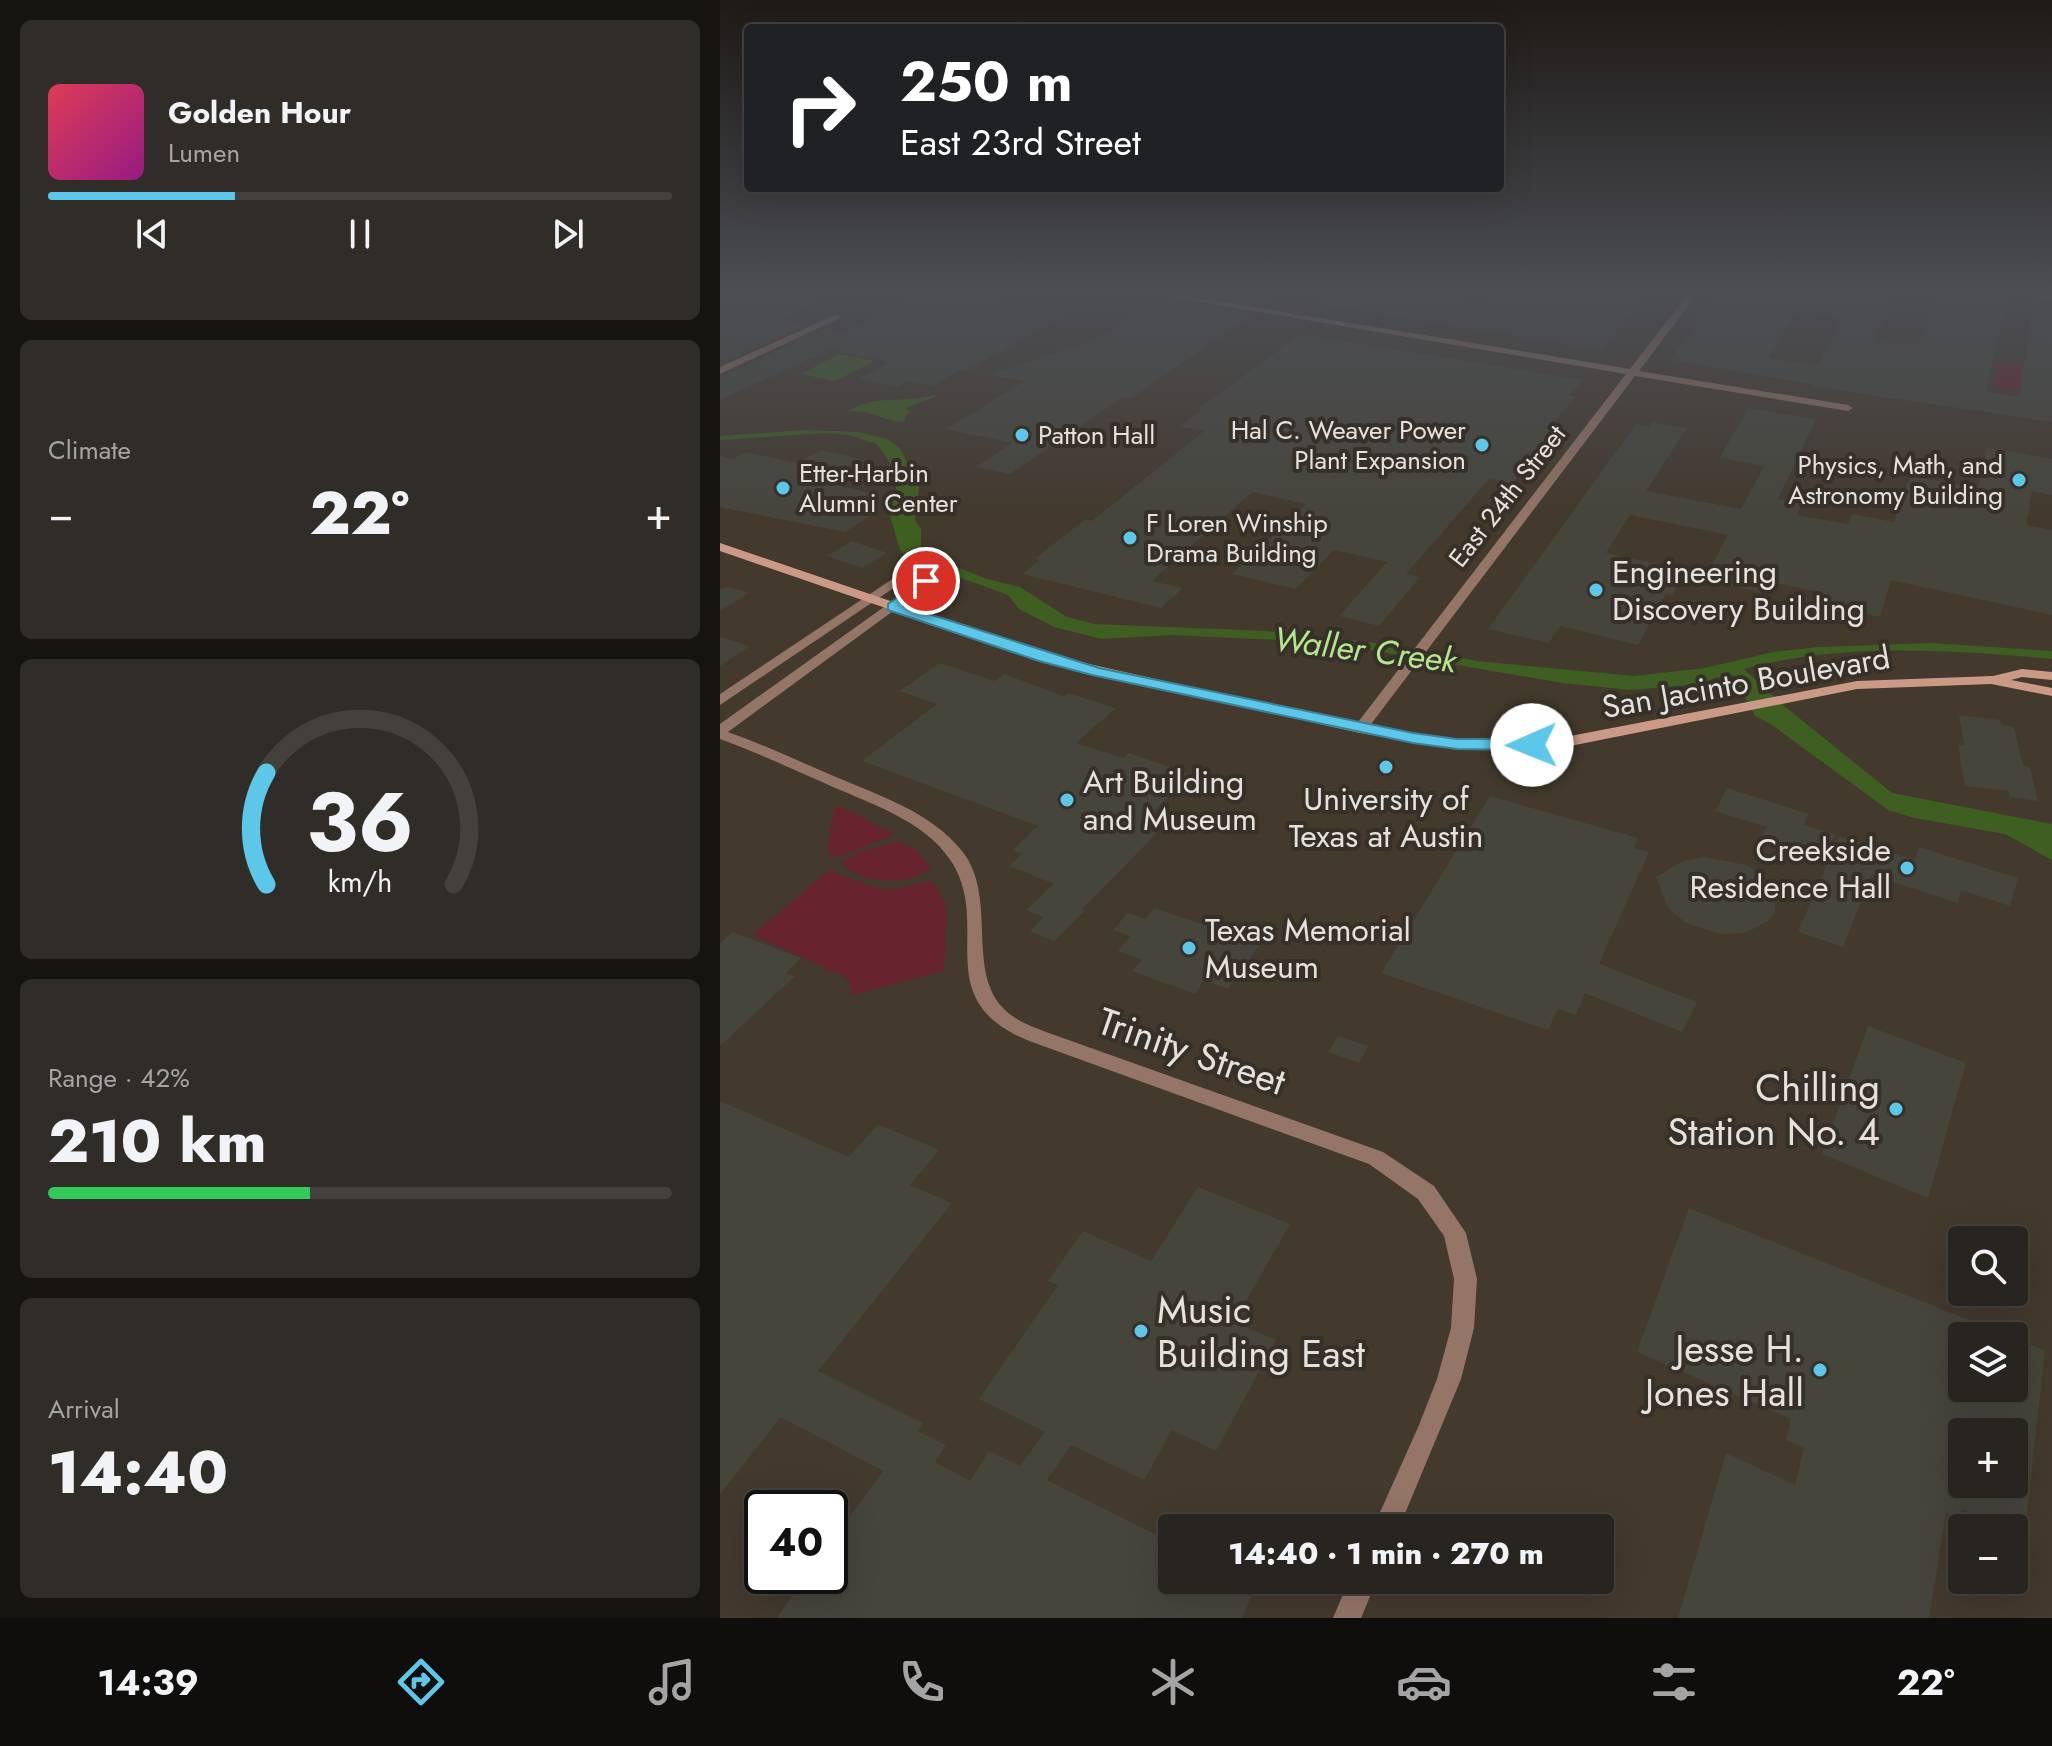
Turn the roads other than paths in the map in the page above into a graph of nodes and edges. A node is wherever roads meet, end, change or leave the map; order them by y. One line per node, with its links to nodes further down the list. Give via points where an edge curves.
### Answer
1 (1617, 370): 3 (street)
2 (1634, 370): 3 (street, East 24th Street)
3 (1632, 372): 4 (street); 14 (street, East 24th Street)
4 (1848, 408)
5 (720, 547): 8 (street, San Jacinto Boulevard)
6 (906, 574): 8 (street)
7 (926, 581): 9 (street)
8 (867, 599): 9 (street, San Jacinto Boulevard); 13 (street)
9 (893, 607): 14 (street, San Jacinto Boulevard, via 1085,669); 15 (street)
10 (2052, 676): 11 (street, San Jacinto Boulevard, via 2022,673)
11 (1993, 680): 12 (street, San Jacinto Boulevard); 14 (street, San Jacinto Boulevard, via 1857,685 1532,745 1457,744)
12 (2052, 694)
13 (720, 701)
14 (1360, 729)
15 (720, 732): 16 (street, Trinity Street, via 869,797 937,835 957,857 971,885 984,995 995,1013 1019,1029 1376,1158 1421,1185 1457,1235 1466,1262 1467,1305 1451,1376)
16 (1392, 1514)
17 (1357, 1594): 18 (street)
18 (1347, 1618)

